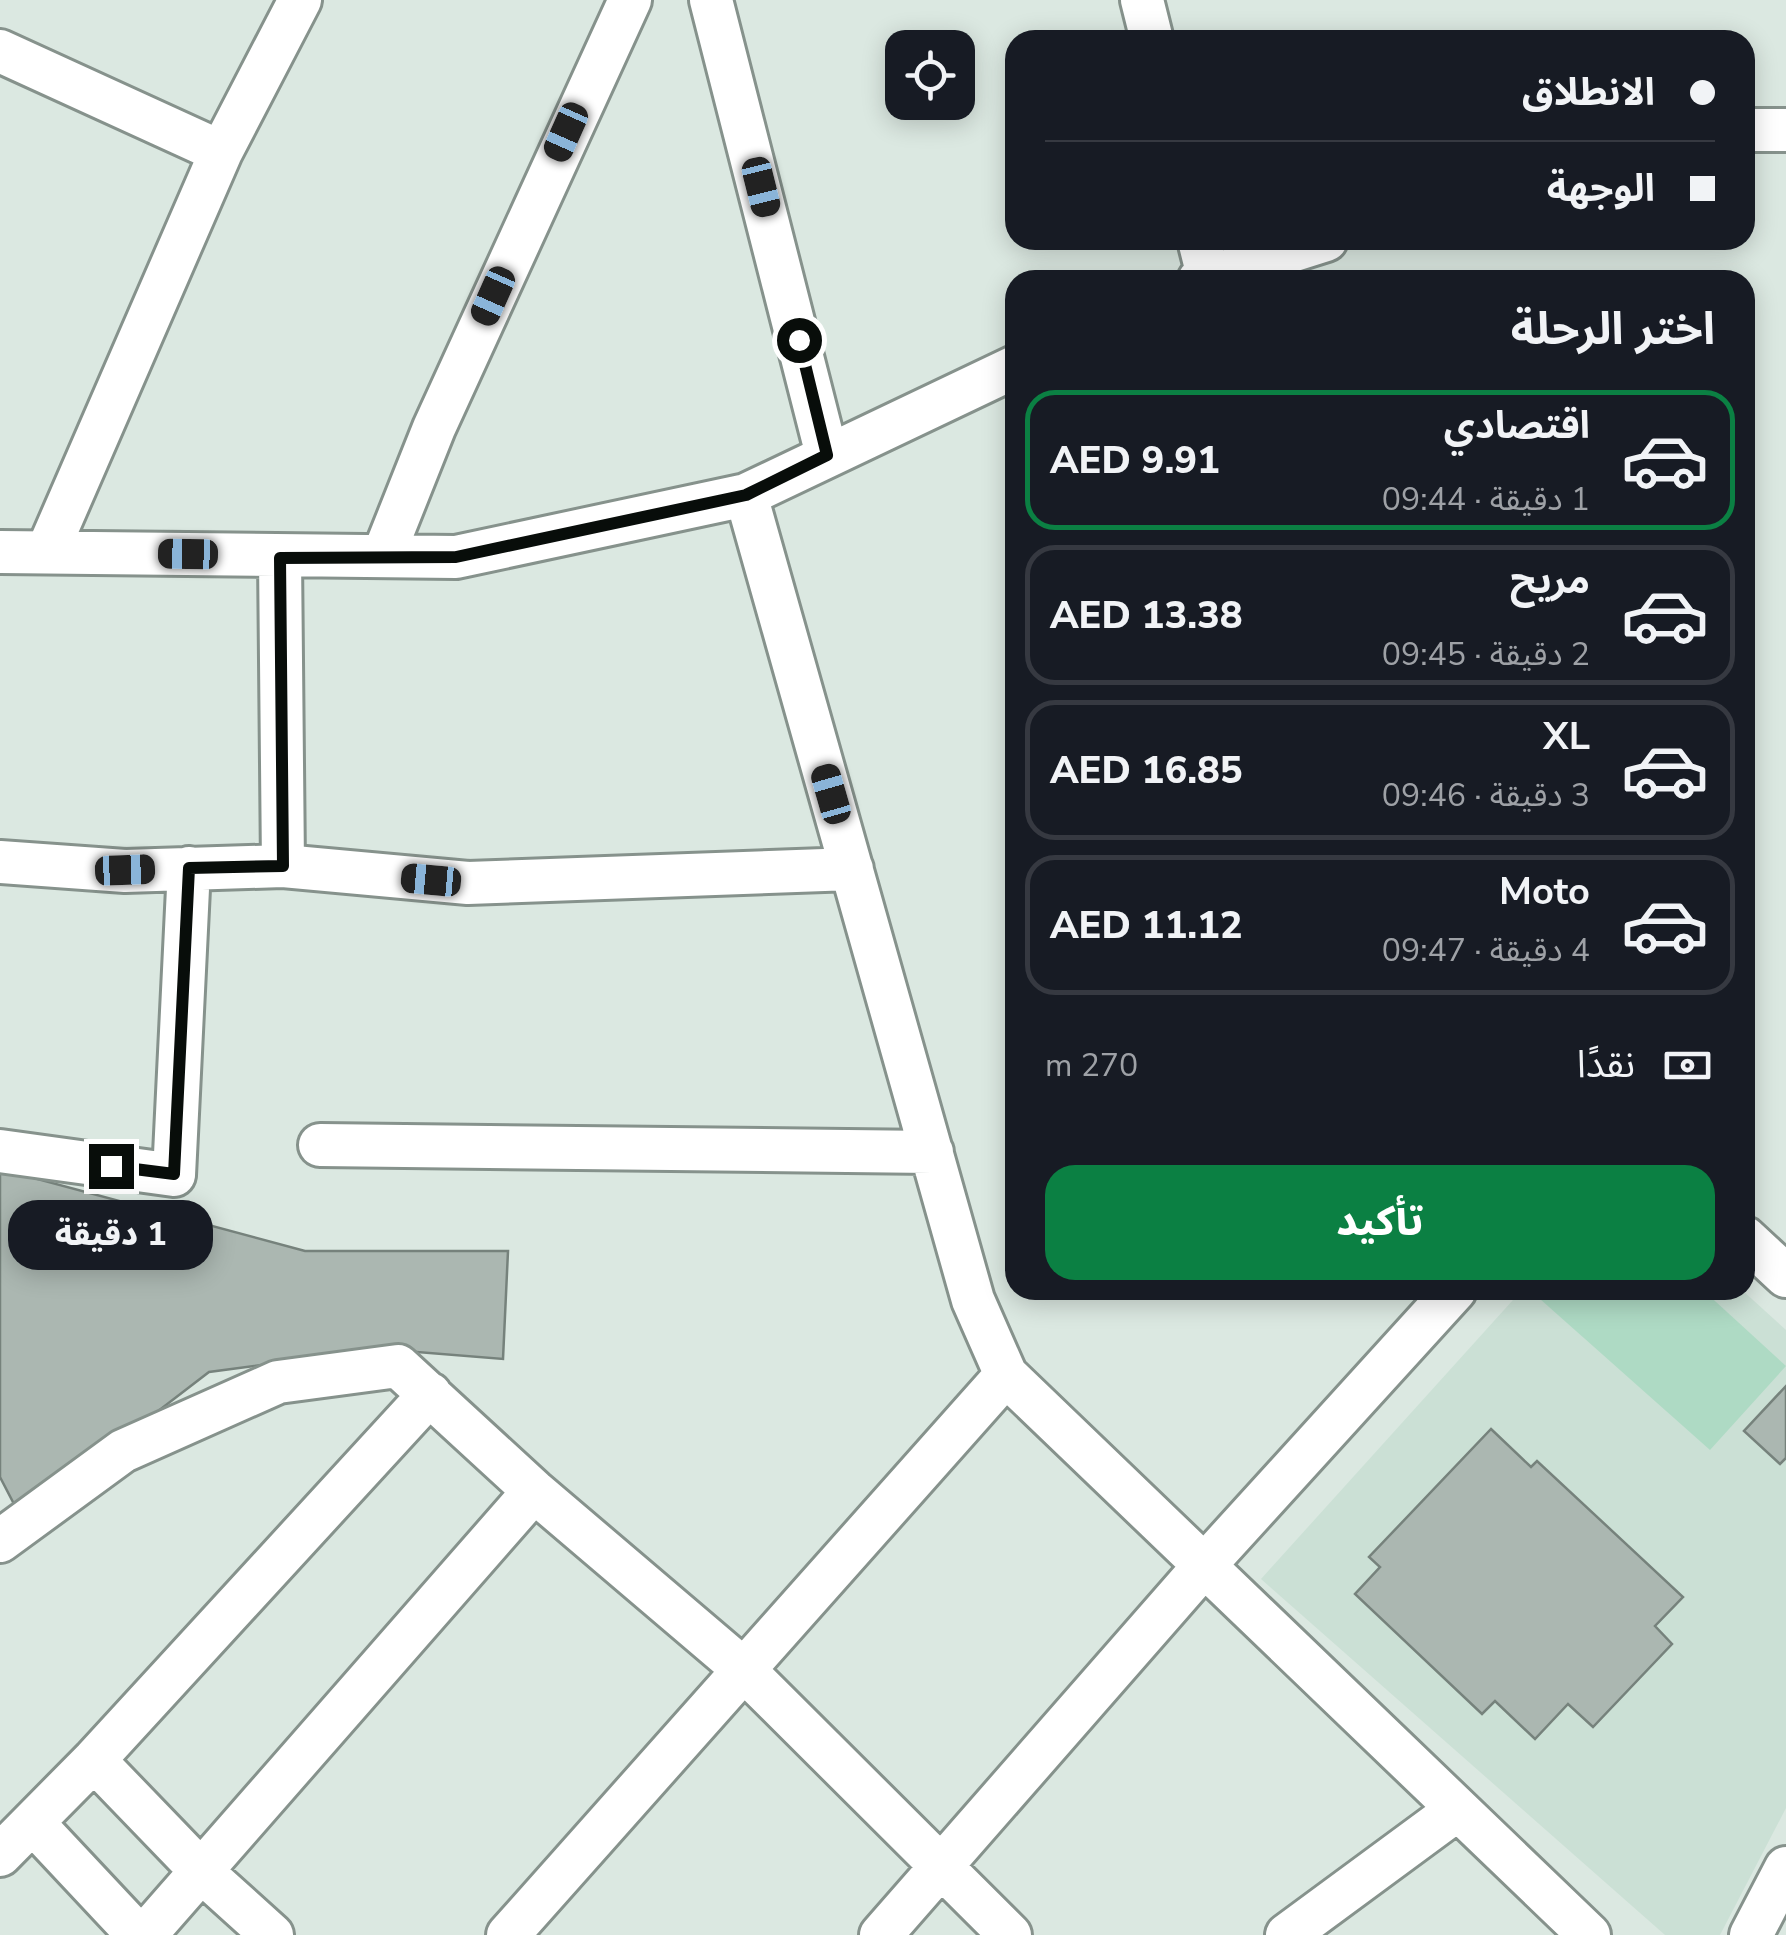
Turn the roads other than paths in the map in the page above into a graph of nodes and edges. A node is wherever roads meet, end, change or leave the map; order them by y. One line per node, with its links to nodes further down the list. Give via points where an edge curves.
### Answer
1 (300, 0): 9 (street)
2 (630, 0): 17 (street)
3 (711, 0): 13 (street)
4 (1142, 0): 5 (street)
5 (1150, 30)
6 (0, 51): 9 (street)
7 (1755, 130): 8 (street)
8 (1786, 130)
9 (220, 152): 16 (street)
10 (1276, 250): 11 (street)
11 (1202, 265)
12 (1005, 371): 13 (street)
13 (827, 455): 14 (street)
14 (746, 495): 17 (street, via 456,557); 22 (street)
15 (0, 552): 16 (street)
16 (47, 552): 18 (street)
17 (383, 556): 18 (street)
18 (280, 558): 20 (street)
19 (0, 862): 21 (street)
20 (283, 866): 21 (street); 22 (street, via 468,883)
21 (189, 868): 24 (street, via 174,1174)
22 (852, 869): 25 (street)
23 (320, 1145): 25 (street)
24 (0, 1152)
25 (932, 1152): 29 (street, via 973,1300)
26 (1755, 1247): 27 (street)
27 (1786, 1276)
28 (1446, 1300): 33 (street)
29 (1006, 1375): 33 (street); 34 (street)
30 (430, 1394): 31 (street); 32 (street, via 398,1366 278,1382 122,1451); 35 (street)
31 (534, 1491): 34 (street); 41 (street)
32 (0, 1541)
33 (1203, 1568): 36 (street); 39 (street)
34 (743, 1669): 39 (street); 44 (street)
35 (94, 1760): 37 (street); 41 (street)
36 (1458, 1810): 47 (street); 48 (street)
37 (34, 1824): 38 (street); 42 (street)
38 (0, 1855)
39 (944, 1866): 45 (street); 46 (street)
40 (1786, 1868): 49 (street)
41 (201, 1871): 42 (street); 43 (street)
42 (142, 1935)
43 (272, 1935)
44 (508, 1935)
45 (881, 1935)
46 (1010, 1935)
47 (1287, 1935)
48 (1589, 1935)
49 (1752, 1935)

